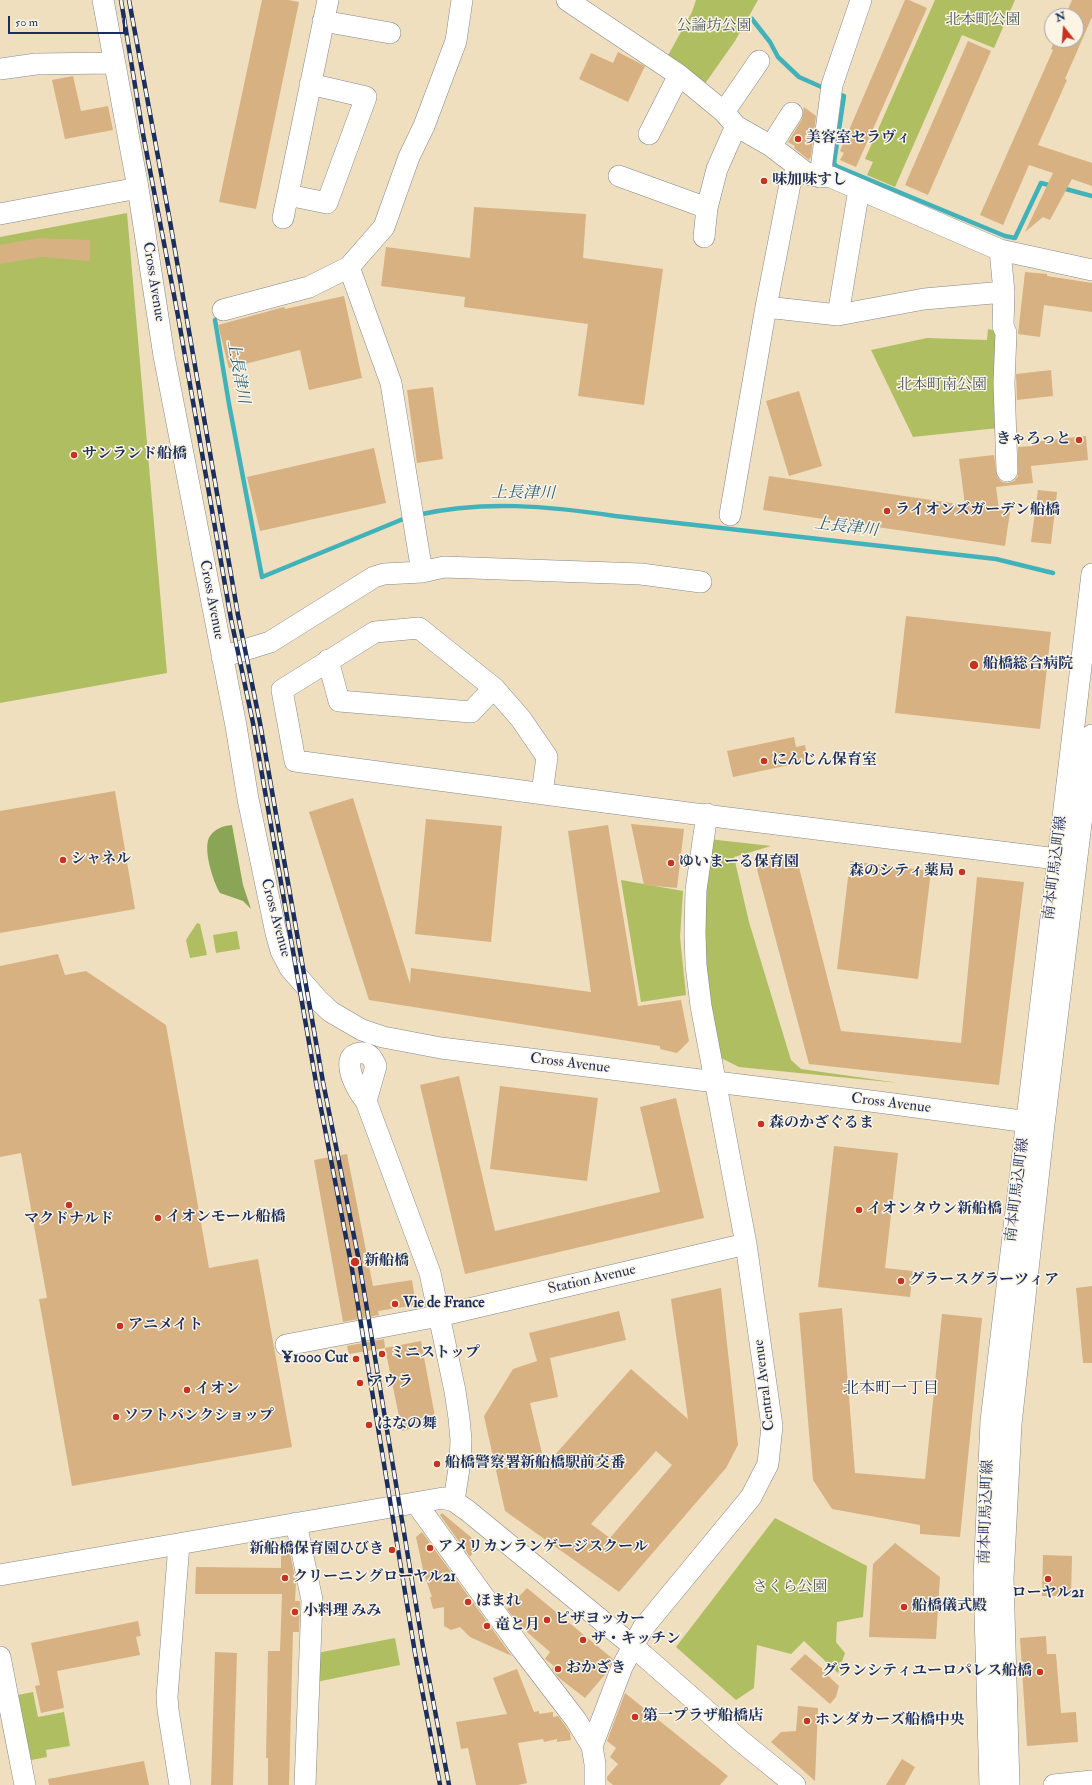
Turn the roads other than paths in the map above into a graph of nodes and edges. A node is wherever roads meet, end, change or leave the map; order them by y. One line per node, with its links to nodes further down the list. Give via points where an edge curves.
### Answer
1 (103, 0): 9 (street, Cross Avenue)
2 (328, 0): 6 (street)
3 (462, 0): 28 (street, via 456,41 424,126 409,157 384,228)
4 (567, 0): 11 (street)
5 (861, 0): 19 (street, via 832,86)
6 (323, 21): 7 (street); 12 (street)
7 (390, 33)
8 (759, 61): 14 (street)
9 (114, 63): 10 (street, via 36,64); 20 (street, Cross Avenue)
10 (0, 69)
11 (679, 75): 14 (street); 15 (street)
12 (310, 84): 22 (street); 22 (street, via 366,97 326,203)
13 (792, 113): 16 (street)
14 (730, 119): 16 (street); 23 (street)
15 (649, 134)
16 (771, 146): 17 (street)
17 (798, 167): 19 (street, via 809,175); 31 (street, via 790,184)
18 (619, 176): 23 (street)
19 (820, 177): 21 (street, via 831,177)
20 (138, 188): 24 (street); 39 (street, Cross Avenue, via 164,356)
21 (859, 189): 27 (street); 33 (street)
22 (288, 195): 25 (street)
23 (707, 208): 26 (street)
24 (0, 214)
25 (283, 218)
26 (704, 237)
27 (1000, 250): 29 (street); 30 (street)
28 (348, 267): 32 (street, via 309,286); 36 (street, via 391,383)
29 (1092, 270)
30 (1004, 292): 33 (street, via 924,299); 34 (street)
31 (766, 307): 33 (street); 35 (street)
32 (223, 310)
33 (838, 316)
34 (1007, 471)
35 (730, 515)
36 (422, 572): 38 (street, via 444,567 641,574); 39 (street, via 374,577 270,642)
37 (1092, 574): 45 (street, 南本町馬込町線)
38 (701, 582)
39 (222, 657): 46 (street, Cross Avenue, via 249,806 276,933 290,968 331,1012 362,1030 383,1037 441,1048)
40 (328, 660): 41 (street, via 375,632 419,628); 41 (street, via 339,701 471,712); 43 (street, via 282,690 295,761)
41 (494, 688): 43 (street, via 521,718 547,757)
42 (1092, 735): 48 (street, 南本町馬込町線)
43 (542, 793): 44 (street)
44 (706, 814): 45 (street); 46 (street, Central Avenue, via 696,890 695,933 701,1006)
45 (1057, 859): 48 (street, 南本町馬込町線)
46 (715, 1081): 48 (street, Cross Avenue); 49 (street, Central Avenue)
47 (366, 1101): 50 (street, via 430,1273)
48 (1035, 1123): 57 (street, 南本町馬込町線, via 1001,1422)
49 (746, 1244): 50 (street, Station Avenue); 58 (street, Central Avenue, via 772,1426 768,1464 751,1497 647,1623)
50 (439, 1316): 51 (street, Station Avenue); 52 (street, via 455,1390 461,1440)
51 (286, 1345)
52 (454, 1501): 53 (street, via 443,1498); 58 (street)
53 (416, 1503): 54 (street); 60 (street, via 576,1720)
54 (296, 1523): 55 (street); 64 (street, via 312,1600)
55 (179, 1544): 56 (street); 63 (street, via 168,1710)
56 (0, 1575)
57 (994, 1578): 67 (street, 南本町馬込町線); 68 (street, 南本町馬込町線)
58 (634, 1647): 60 (street, Central Avenue, via 622,1667); 66 (street)
59 (0, 1657): 62 (street)
60 (592, 1746): 65 (street, via 596,1764)
61 (1092, 1781): 69 (street)
62 (25, 1785)
63 (180, 1785)
64 (305, 1785)
65 (595, 1785)
66 (795, 1785)
67 (990, 1785)
68 (1009, 1785)
69 (1066, 1785)

